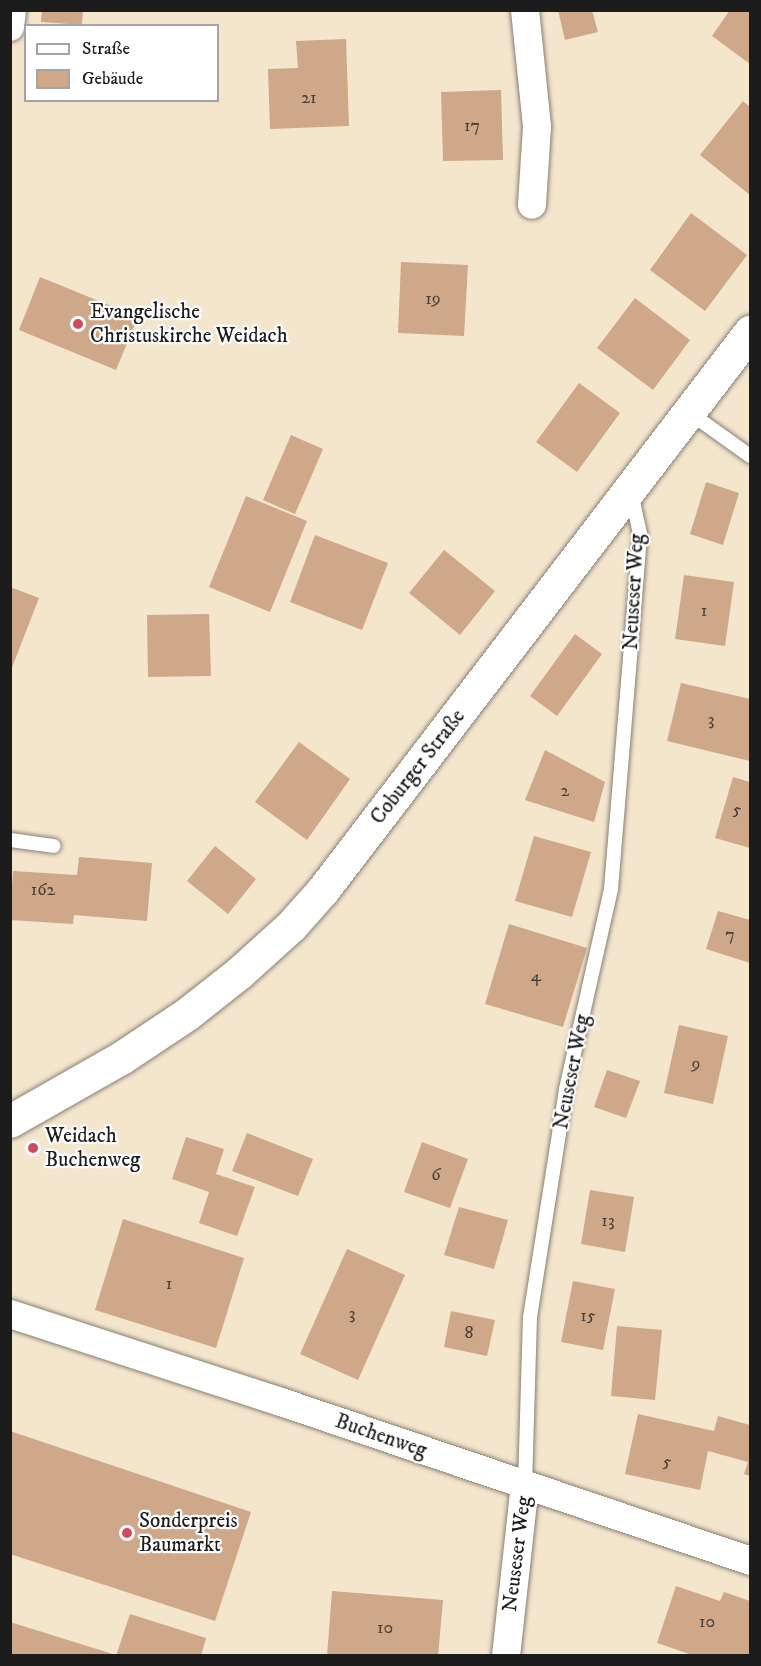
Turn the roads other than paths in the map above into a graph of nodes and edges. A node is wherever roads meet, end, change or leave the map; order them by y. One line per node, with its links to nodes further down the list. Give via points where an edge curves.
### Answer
1 (12, 10): 3 (street)
2 (525, 10): 4 (street, via 537,127)
3 (10, 27)
4 (532, 205)
5 (750, 332): 6 (main road, Coburger Straße)
6 (690, 412): 7 (lane); 8 (main road, Coburger Straße)
7 (750, 456)
8 (631, 491): 11 (main road, Coburger Straße, via 323,890 291,926 239,974 187,1014 121,1058); 13 (lane, Neuseser Weg, via 640,534 611,889 566,1089 530,1317)
9 (10, 840): 10 (lane)
10 (54, 846)
11 (10, 1121)
12 (10, 1314): 13 (street, Buchenweg)
13 (525, 1485): 14 (street, Buchenweg); 15 (street, Neuseser Weg)
14 (750, 1561)
15 (506, 1656)

